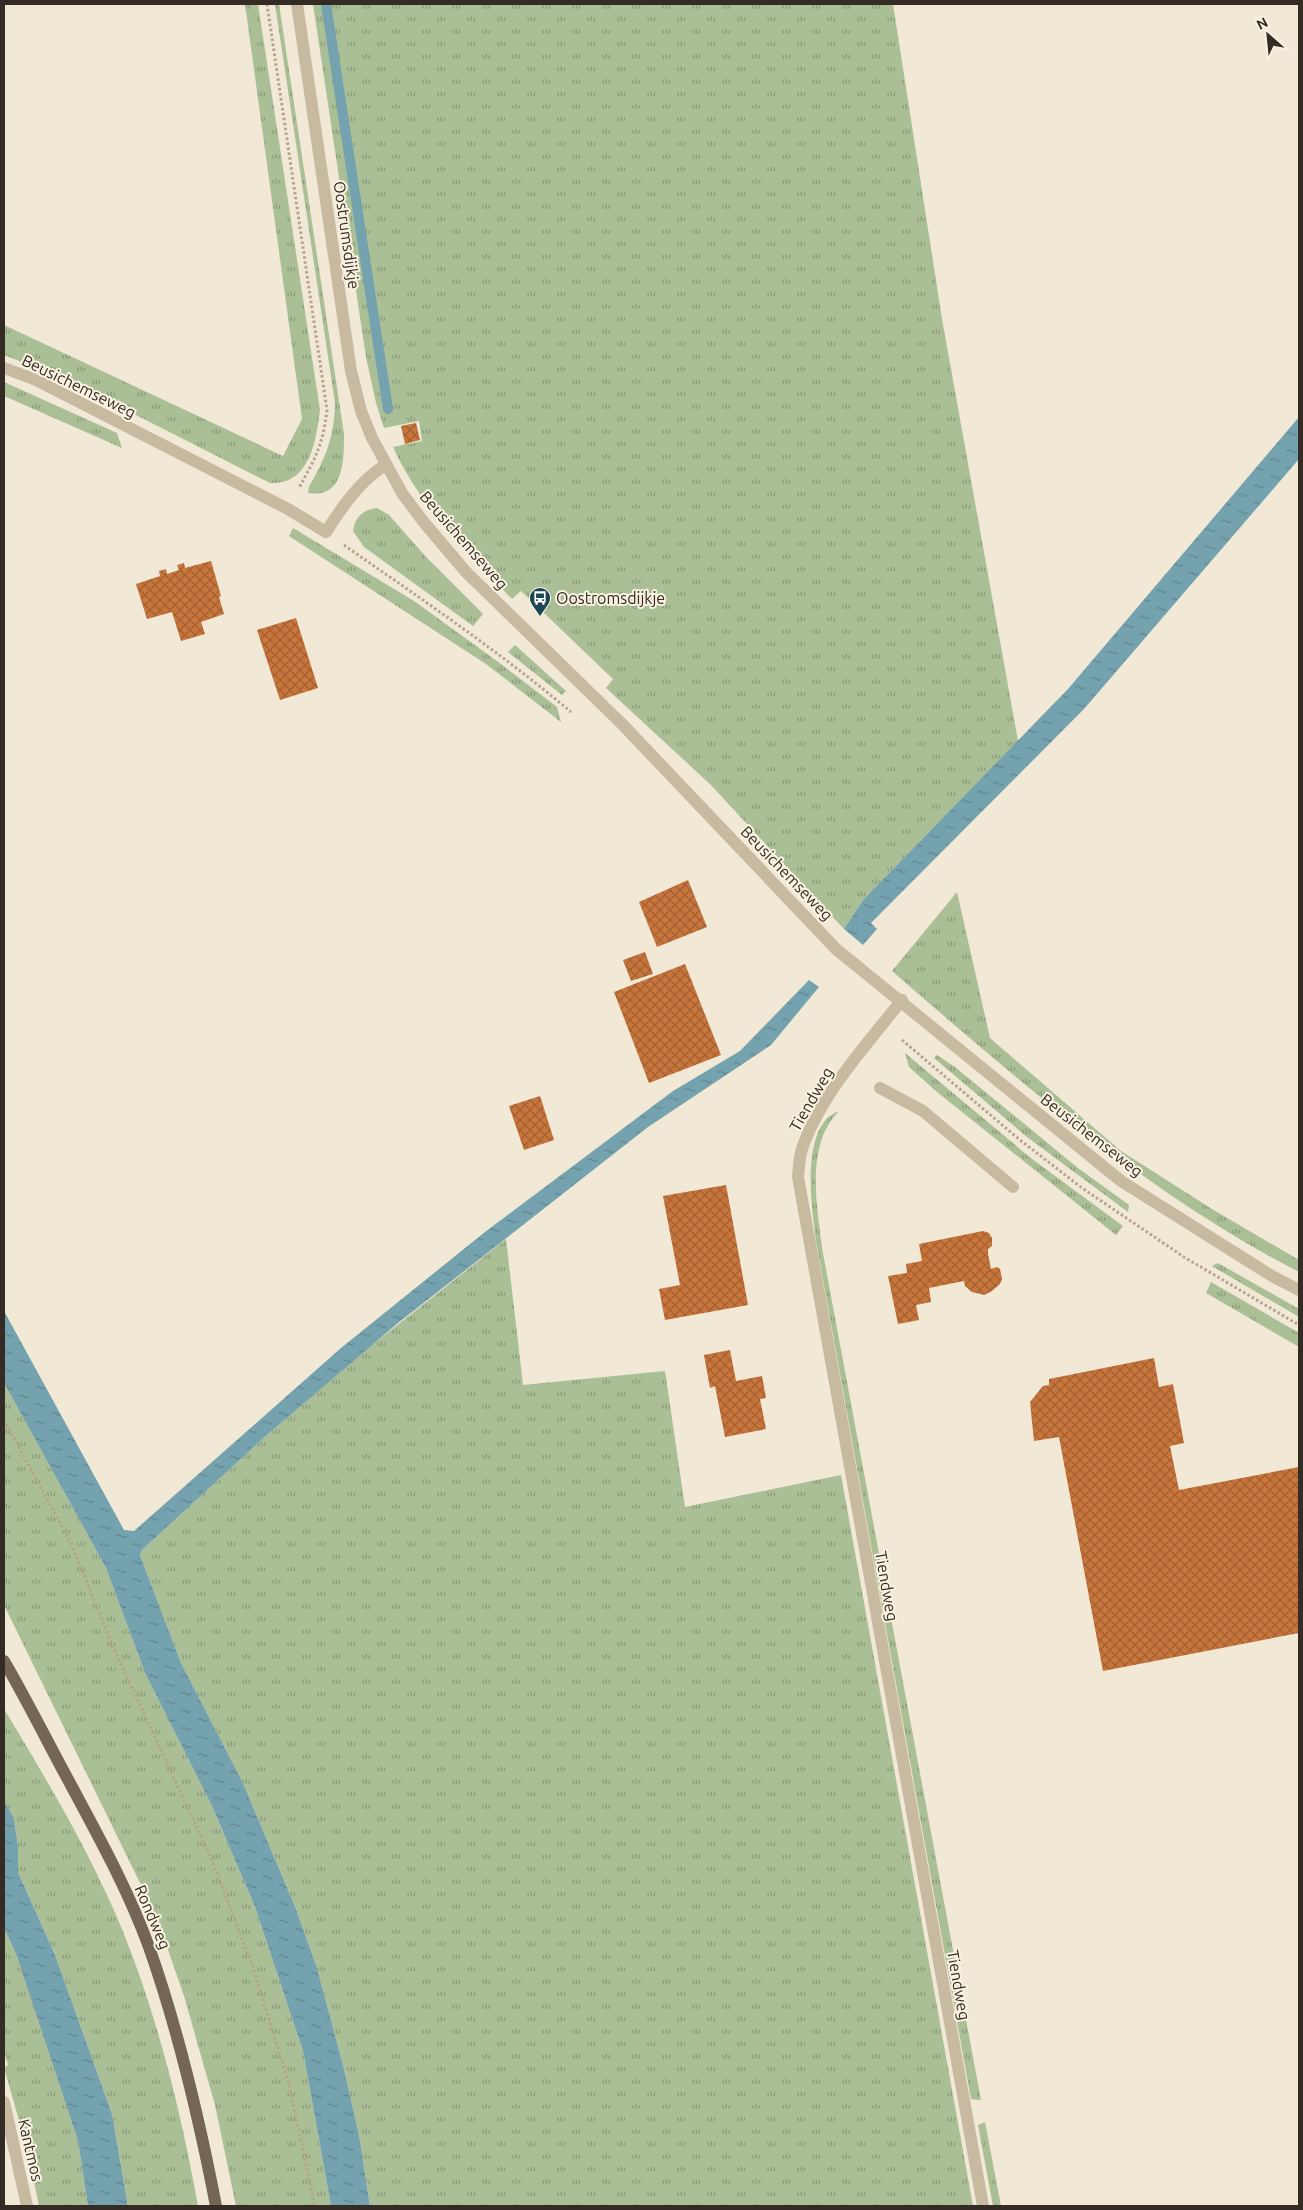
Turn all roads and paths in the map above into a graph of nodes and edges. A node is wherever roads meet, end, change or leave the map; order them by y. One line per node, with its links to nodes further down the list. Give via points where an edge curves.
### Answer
1 (267, 4): 5 (path, via 327,410 324,437 316,459)
2 (296, 4): 4 (street, Oostrumsdijkje, via 351,371 361,411)
3 (4, 368): 5 (street, Beusichemseweg, via 36,380)
4 (385, 465): 6 (street, via 373,472 347,500); 8 (street, Beusichemseweg, via 422,520 466,572 622,724 836,949)
5 (288, 509): 6 (street, Beusichemseweg)
6 (326, 532): 7 (path, via 530,677)
7 (572, 713)
8 (902, 1000): 11 (street, Beusichemseweg, via 1122,1180); 18 (street, Tiendweg, via 846,1071 816,1119 802,1148 798,1177)
9 (880, 1088): 10 (street, via 923,1111)
10 (1013, 1187)
11 (1299, 1290)
12 (4, 1420): 17 (path, via 71,1543 113,1647 212,1860 252,1965 288,2084)
13 (4, 1661): 16 (main road, Rondweg, via 96,1833 148,1945 196,2102)
14 (4, 2102): 15 (street, Kantmos)
15 (27, 2206)
16 (216, 2206)
17 (315, 2206)
18 (982, 2206)

